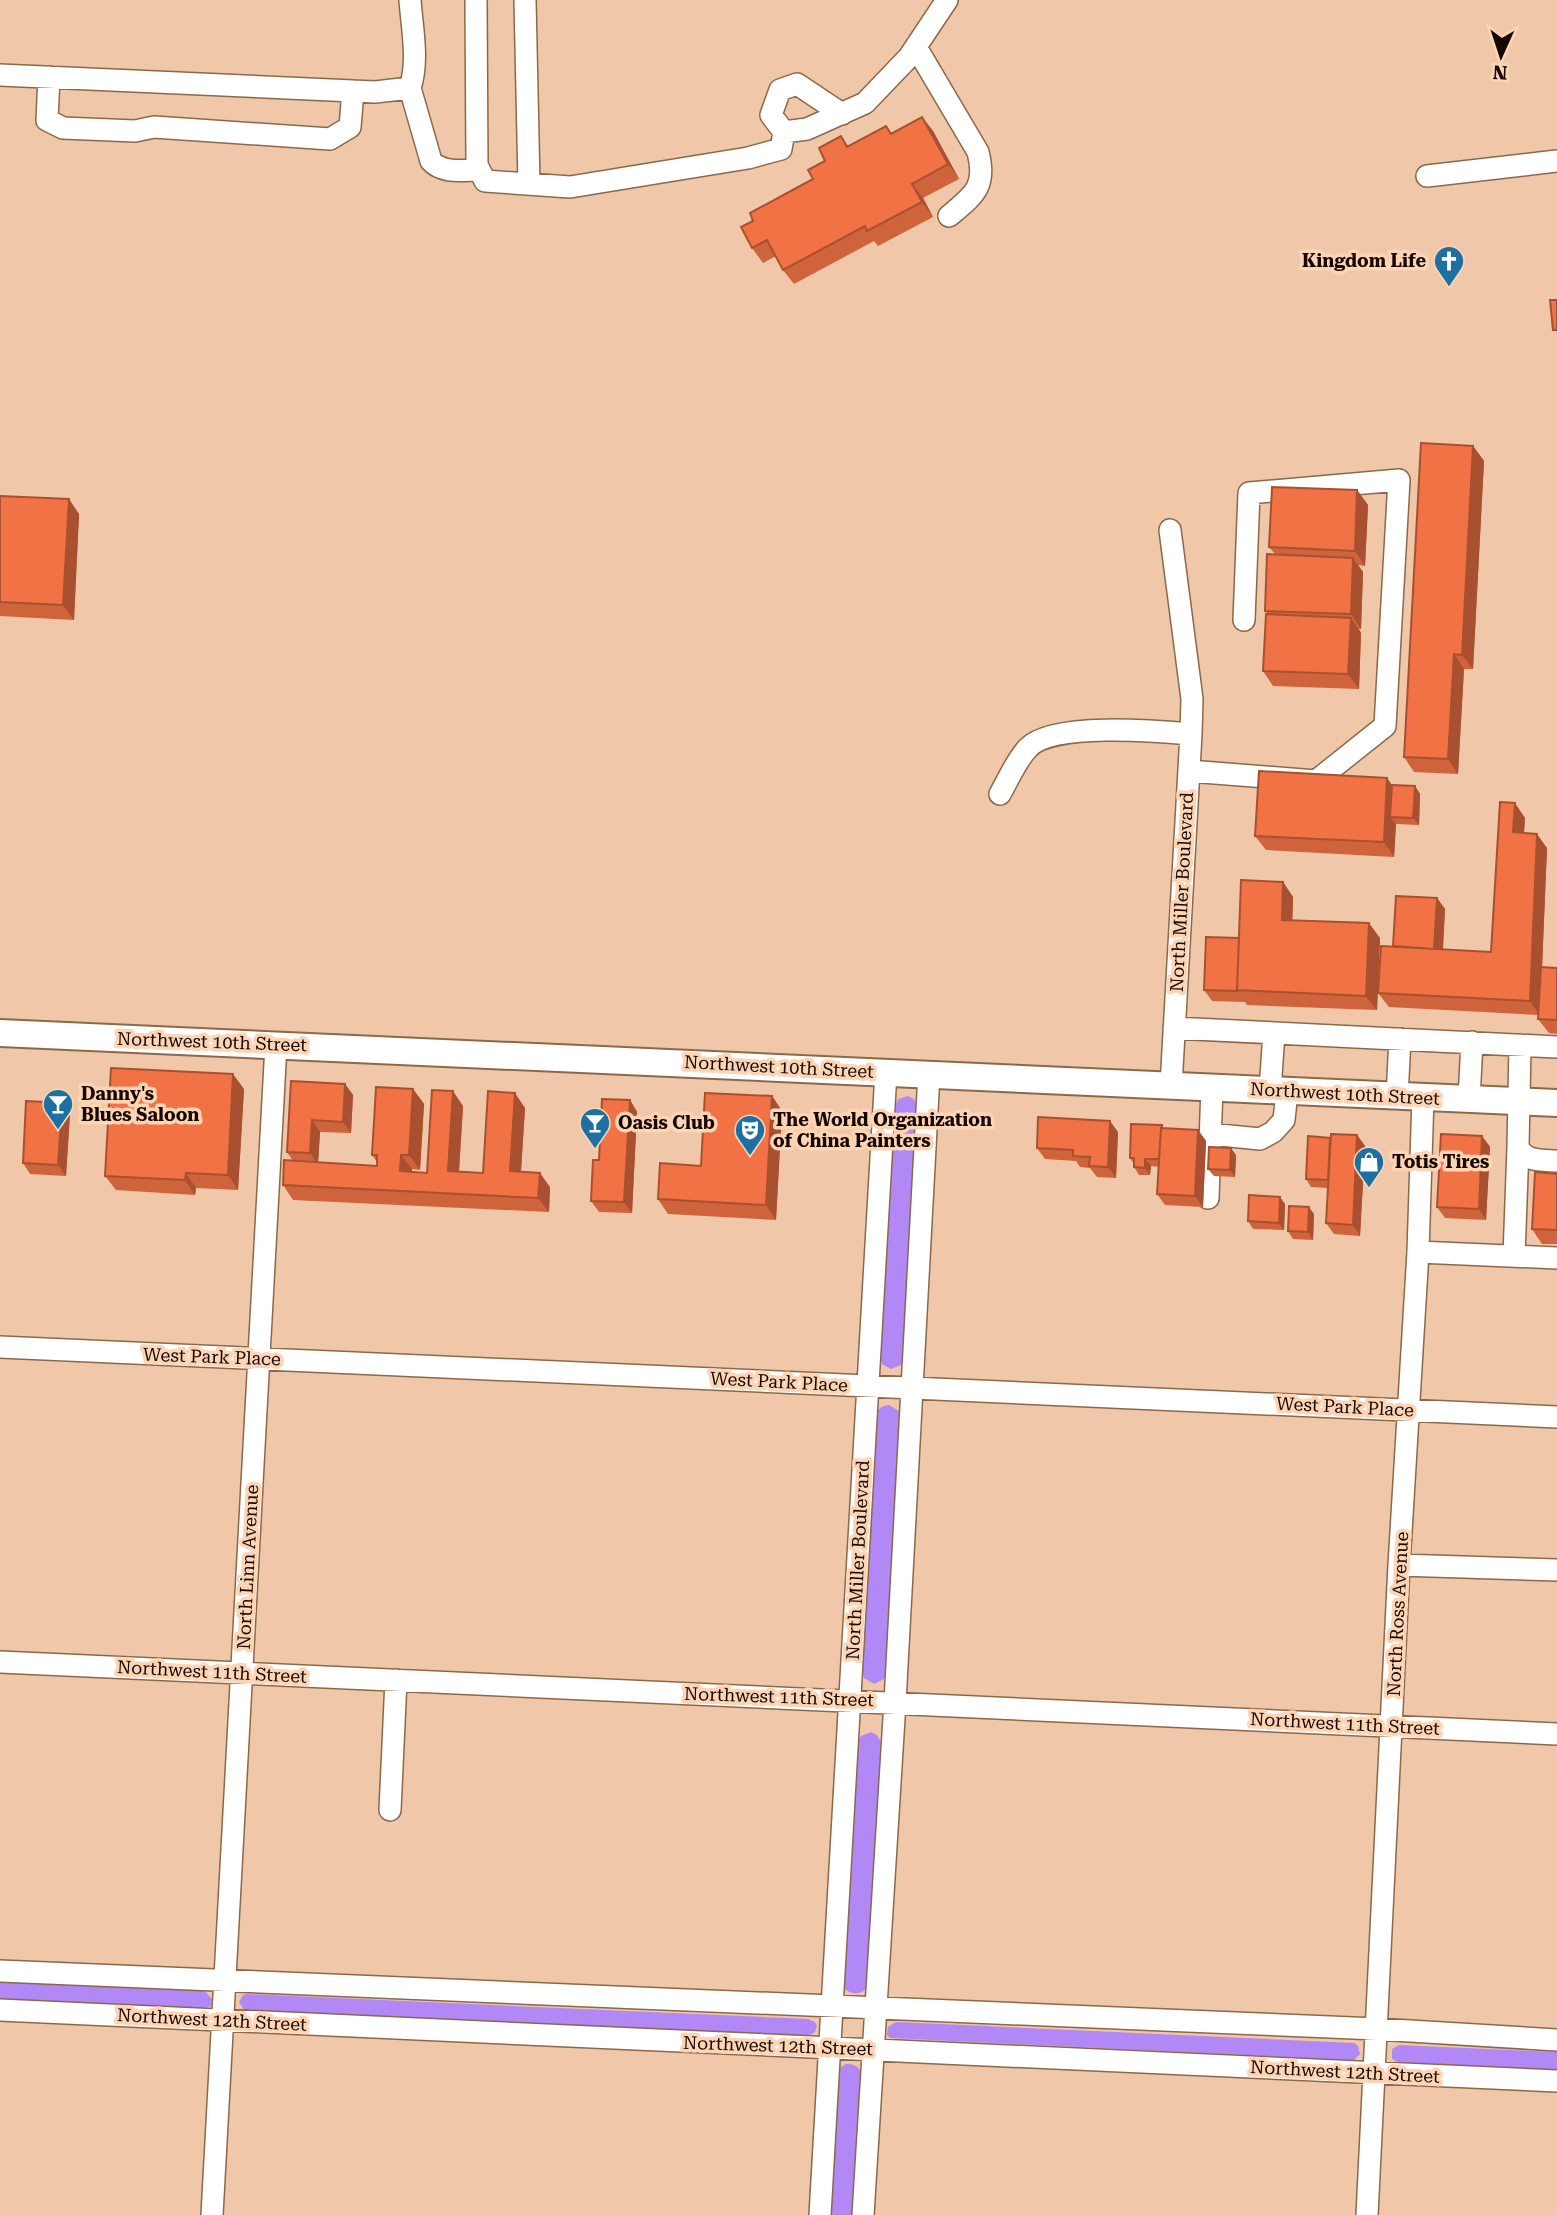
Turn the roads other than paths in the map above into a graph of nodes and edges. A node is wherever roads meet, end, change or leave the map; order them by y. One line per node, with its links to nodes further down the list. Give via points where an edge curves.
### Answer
1 (411, 0): 8 (street, via 414,58)
2 (476, 0): 13 (street)
3 (525, 0): 15 (street)
4 (947, 0): 5 (street)
5 (916, 47): 10 (street, via 865,103); 16 (street, via 978,152 982,168 975,194)
6 (0, 75): 7 (street)
7 (49, 77): 9 (street); 9 (street, via 47,120 63,128 135,131 155,127 331,139 350,127)
8 (410, 88): 9 (street); 13 (street, via 431,162 442,170)
9 (353, 91)
10 (842, 114): 11 (street, via 807,129); 11 (street, via 797,83 780,90 771,115)
11 (784, 132): 15 (street, via 781,149 748,158 570,187)
12 (1557, 161): 14 (street)
13 (480, 170): 15 (street, via 485,181)
14 (1427, 176)
15 (529, 184)
16 (949, 216)
17 (1170, 530): 19 (street, North Miller Boulevard, via 1192,699)
18 (1244, 620): 20 (street, via 1249,493 1399,480 1385,726 1316,781)
19 (1191, 734): 20 (street, North Miller Boulevard); 21 (street, via 1097,730 1058,734 1028,746)
20 (1189, 771): 22 (street, North Miller Boulevard)
21 (1000, 794)
22 (1174, 1028): 24 (street); 32 (street, North Miller Boulevard)
23 (0, 1033): 27 (main road, Northwest 10th Street)
24 (1274, 1033): 25 (street); 34 (street)
25 (1400, 1039): 26 (street); 35 (street)
26 (1472, 1042): 28 (street); 37 (street)
27 (276, 1045): 30 (main road, Northwest 10th Street); 48 (street, North Linn Avenue)
28 (1520, 1045): 29 (street); 38 (street)
29 (1557, 1047)
30 (886, 1072): 31 (main road, Northwest 10th Street); 49 (street, North Miller Boulevard)
31 (929, 1074): 32 (main road, Northwest 10th Street); 50 (street)
32 (1171, 1086): 33 (main road, Northwest 10th Street)
33 (1212, 1087): 34 (main road, Northwest 10th Street); 40 (street)
34 (1279, 1091): 35 (main road, Northwest 10th Street); 40 (street, via 1284,1120 1273,1132 1260,1139)
35 (1397, 1096): 36 (main road, Northwest 10th Street)
36 (1423, 1097): 37 (main road, Northwest 10th Street); 44 (street, North Ross Avenue)
37 (1469, 1099): 38 (main road, Northwest 10th Street)
38 (1517, 1101): 39 (main road, Northwest 10th Street); 41 (street)
39 (1557, 1103)
40 (1210, 1135): 43 (street)
41 (1518, 1147): 42 (street, via 1530,1159); 45 (street)
42 (1557, 1161)
43 (1208, 1198)
44 (1418, 1252): 45 (street); 51 (street, North Ross Avenue)
45 (1514, 1256): 46 (street)
46 (1557, 1258)
47 (0, 1348): 48 (street, West Park Place)
48 (259, 1359): 49 (street, West Park Place); 56 (street, North Linn Avenue)
49 (868, 1386): 50 (street, West Park Place); 58 (street, North Miller Boulevard)
50 (913, 1388): 51 (street, West Park Place); 59 (street)
51 (1410, 1410): 52 (street, West Park Place); 53 (street, North Ross Avenue)
52 (1557, 1417)
53 (1399, 1566): 54 (street); 60 (street, North Ross Avenue)
54 (1557, 1570)
55 (0, 1662): 56 (street, Northwest 11th Street)
56 (243, 1673): 57 (street, Northwest 11th Street); 64 (street, North Linn Avenue)
57 (396, 1680): 58 (street, Northwest 11th Street); 62 (street)
58 (851, 1701): 59 (street, Northwest 11th Street); 65 (street, North Miller Boulevard)
59 (895, 1702): 60 (street, Northwest 11th Street); 67 (street)
60 (1392, 1727): 61 (street, Northwest 11th Street); 69 (street, North Ross Avenue)
61 (1557, 1734)
62 (390, 1811)
63 (0, 1971): 64 (street)
64 (225, 1981): 65 (street); 68 (street, North Linn Avenue)
65 (832, 2008): 67 (street); 71 (street, North Miller Boulevard)
66 (0, 2010): 68 (street, Northwest 12th Street)
67 (876, 2010): 69 (street); 72 (street)
68 (223, 2020): 71 (street, Northwest 12th Street); 75 (street, North Linn Avenue)
69 (1377, 2029): 70 (street); 73 (street, North Ross Avenue)
70 (1557, 2040)
71 (830, 2049): 72 (street, Northwest 12th Street); 76 (street, North Miller Boulevard)
72 (873, 2050): 73 (street, Northwest 12th Street); 77 (street)
73 (1375, 2074): 74 (street, Northwest 12th Street); 78 (street, North Ross Avenue)
74 (1557, 2081)
75 (212, 2215)
76 (820, 2215)
77 (863, 2215)
78 (1367, 2215)

